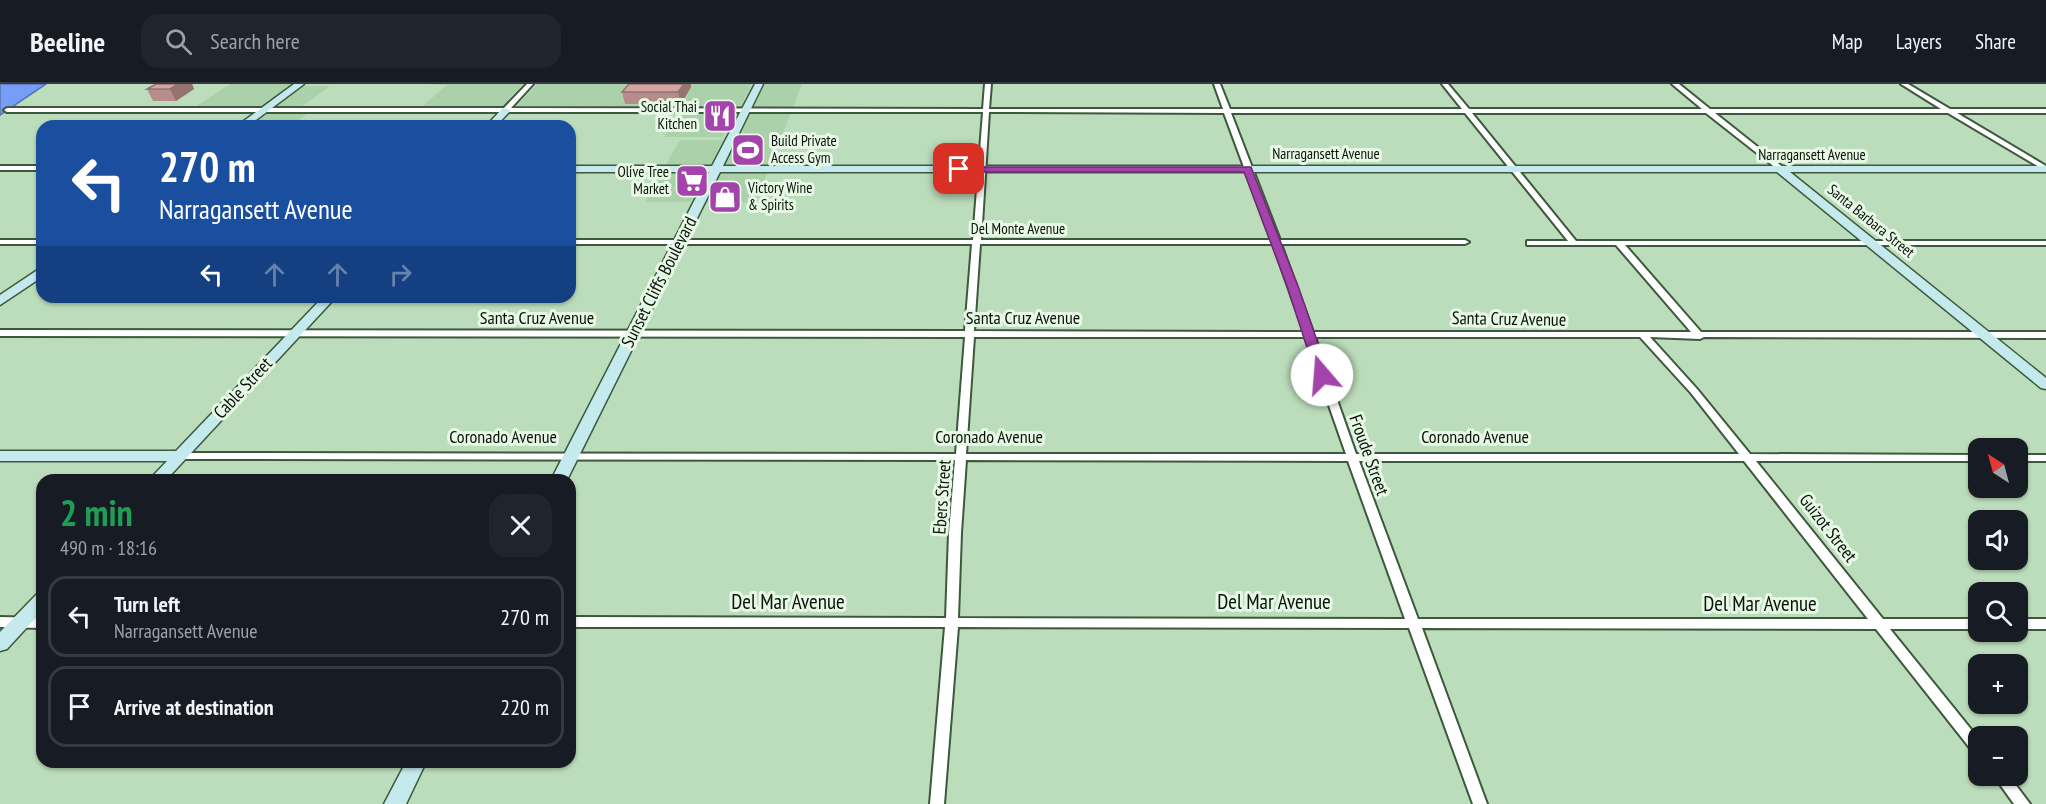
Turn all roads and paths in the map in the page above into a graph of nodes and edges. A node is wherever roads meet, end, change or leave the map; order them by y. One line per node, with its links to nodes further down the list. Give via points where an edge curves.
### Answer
1 (300, 84): 10 (street)
2 (530, 84): 11 (street)
3 (759, 84): 13 (street, Sunset Cliffs Boulevard)
4 (988, 84): 14 (street, Ebers Street)
5 (1217, 84): 12 (street, Froude Street)
6 (1445, 84): 15 (street)
7 (1675, 84): 16 (street, Santa Barbara Street)
8 (1904, 84): 17 (street)
9 (7, 110): 10 (street)
10 (264, 110): 11 (street); 19 (street)
11 (506, 110): 13 (street); 20 (street)
12 (1227, 110): 14 (street); 15 (street); 26 (street, Froude Street)
13 (745, 111): 14 (street); 24 (street, Sunset Cliffs Boulevard)
14 (985, 111): 25 (street, Ebers Street)
15 (1467, 111): 16 (street); 27 (street)
16 (1707, 111): 17 (street); 29 (street, Santa Barbara Street)
17 (1949, 111): 18 (street); 28 (street)
18 (2046, 111)
19 (250, 120)
20 (497, 120)
21 (0, 168): 22 (street)
22 (36, 168)
23 (576, 169): 24 (street, Narragansett Avenue)
24 (716, 169): 25 (street, Narragansett Avenue); 33 (street, Sunset Cliffs Boulevard)
25 (982, 169): 26 (street, Narragansett Avenue); 34 (street, Ebers Street)
26 (1248, 169): 27 (street, Narragansett Avenue); 36 (street, Froude Street)
27 (1515, 169): 29 (street, Narragansett Avenue); 38 (street)
28 (2046, 169): 29 (street, Narragansett Avenue)
29 (1781, 170): 40 (street, Santa Barbara Street)
30 (0, 242): 31 (street)
31 (36, 242)
32 (576, 242): 33 (street, Del Monte Avenue)
33 (680, 242): 34 (street, Del Monte Avenue); 48 (street, Sunset Cliffs Boulevard)
34 (977, 242): 36 (street, Del Monte Avenue); 49 (street, Ebers Street)
35 (1465, 242): 36 (street, Del Monte Avenue)
36 (1275, 243): 46 (street, Froude Street)
37 (1530, 243): 38 (street)
38 (1574, 243): 39 (street)
39 (1618, 243): 40 (street); 53 (street)
40 (1872, 243): 41 (street); 50 (street, Santa Barbara Street)
41 (2046, 243)
42 (36, 275): 43 (street)
43 (0, 301)
44 (324, 303): 47 (street, Cable Street)
45 (0, 333): 47 (street, Santa Cruz Avenue)
46 (1309, 333): 49 (street, Santa Cruz Avenue); 52 (street, Santa Cruz Avenue); 59 (street, Froude Street)
47 (295, 334): 48 (street, Santa Cruz Avenue); 56 (street, Cable Street)
48 (633, 335): 49 (street, Santa Cruz Avenue); 57 (street, Sunset Cliffs Boulevard)
49 (971, 335): 58 (street, Ebers Street)
50 (1985, 335): 51 (street, Santa Cruz Avenue); 53 (street, Santa Cruz Avenue); 54 (street, Santa Barbara Street)
51 (2046, 335)
52 (1644, 336): 53 (street, Santa Cruz Avenue); 60 (street, Guizot Street)
53 (1700, 336)
54 (2046, 385)
55 (0, 456): 56 (street, Coronado Avenue)
56 (180, 456): 57 (street, Coronado Avenue); 64 (street, Cable Street)
57 (572, 456): 58 (street, Coronado Avenue); 65 (street, Sunset Cliffs Boulevard)
58 (961, 456): 59 (street, Coronado Avenue); 67 (street, Ebers Street)
59 (1352, 456): 60 (street, Coronado Avenue); 71 (street, Froude Street)
60 (1747, 457): 61 (street, Coronado Avenue); 73 (street, Guizot Street)
61 (1968, 458)
62 (2028, 458): 63 (street)
63 (2046, 458)
64 (162, 474)
65 (562, 474)
66 (36, 606): 69 (street)
67 (952, 621): 70 (street, Del Mar Avenue); 71 (street, Del Mar Avenue); 82 (street, Ebers Street)
68 (0, 622): 69 (street)
69 (20, 622): 72 (street); 77 (street)
70 (576, 622)
71 (1414, 622): 73 (street, Del Mar Avenue); 83 (street, Froude Street)
72 (36, 623)
73 (1880, 624): 74 (street, Del Mar Avenue); 78 (street, Guizot Street)
74 (1968, 624)
75 (2028, 624): 76 (street)
76 (2046, 624)
77 (0, 644)
78 (1968, 735)
79 (413, 768): 81 (street)
80 (2009, 786): 84 (street)
81 (395, 804)
82 (937, 804)
83 (1480, 804)
84 (2024, 804)

